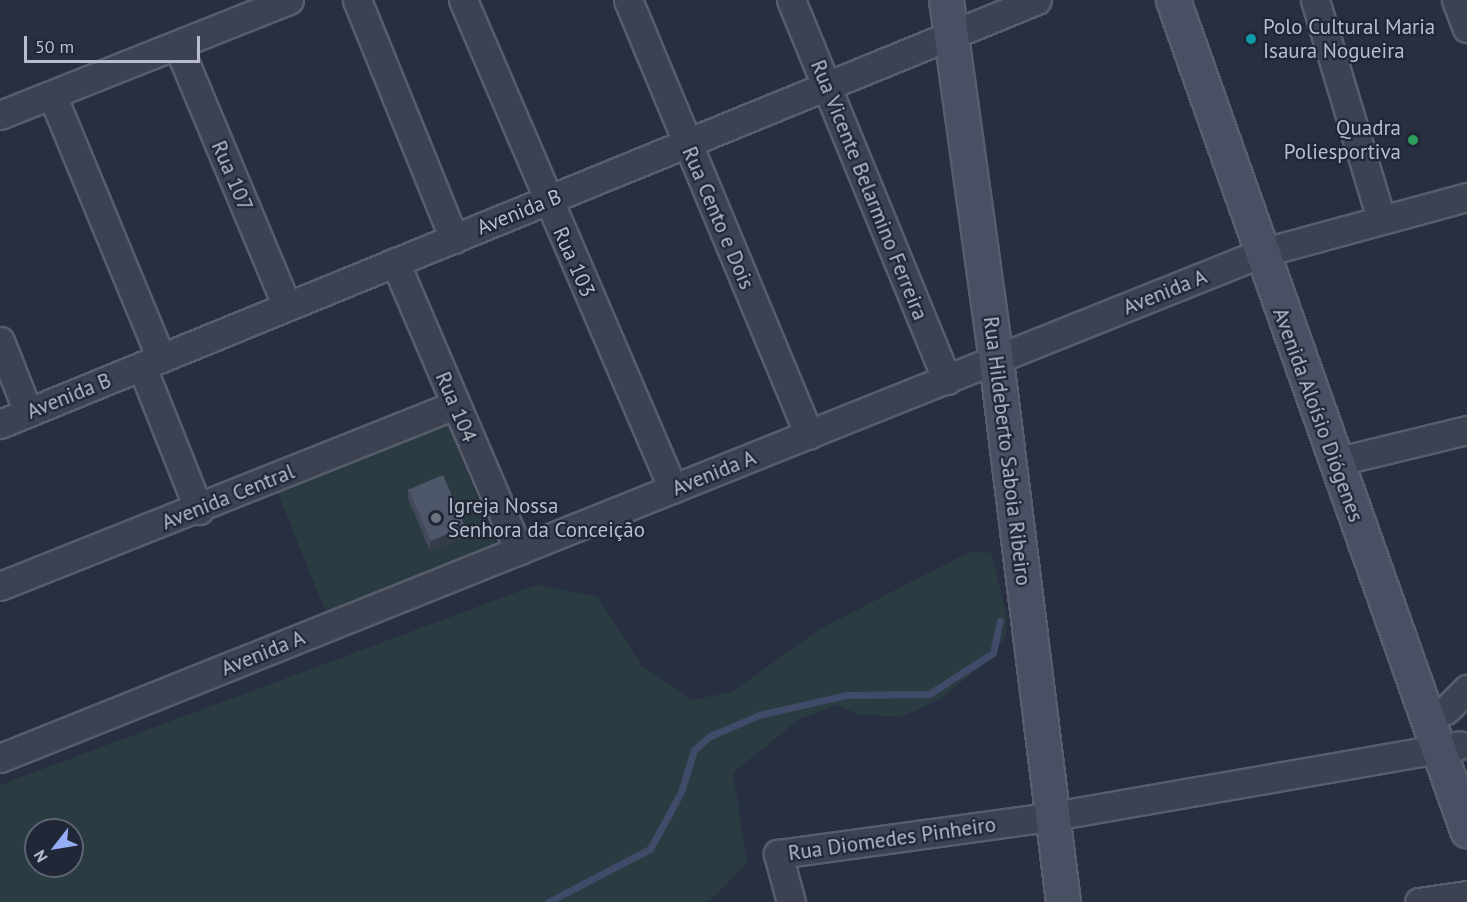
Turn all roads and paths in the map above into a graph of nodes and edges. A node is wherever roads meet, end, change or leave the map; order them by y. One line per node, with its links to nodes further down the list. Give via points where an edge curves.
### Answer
1 (289, 0): 14 (street)
2 (357, 0): 22 (street)
3 (463, 0): 20 (street, Rua 103)
4 (628, 0): 18 (street, Rua Cento e Dois)
5 (791, 0): 15 (street, Rua Vicente Belarmino Ferreira)
6 (946, 0): 13 (street, Rua Hildeberto Saboia Ribeiro)
7 (1037, 0): 13 (street, Avenida B)
8 (1173, 0): 23 (street, Avenida Aloísio Diógenes)
9 (1192, 0): 23 (street, Avenida Aloísio Diógenes)
10 (1315, 0): 21 (street)
11 (1456, 0): 12 (street)
12 (1467, 28)
13 (950, 37): 15 (street, Avenida B); 27 (street, Rua Hildeberto Saboia Ribeiro)
14 (178, 46): 16 (street); 25 (street, Rua 107)
15 (827, 86): 18 (street, Avenida B); 29 (street, Rua Vicente Belarmino Ferreira)
16 (52, 94): 17 (street); 28 (street)
17 (0, 115)
18 (687, 144): 20 (street, Avenida B); 34 (street, Rua Cento e Dois)
19 (1467, 197): 21 (street, Avenida A)
20 (547, 201): 22 (street, Avenida B); 36 (street, Rua 103)
21 (1381, 218): 23 (street, Avenida A)
22 (454, 238): 24 (street, Avenida B)
23 (1271, 250): 27 (street, Avenida A); 35 (street, Avenida Aloísio Diógenes)
24 (395, 262): 25 (street, Avenida B); 30 (street, Rua 104)
25 (287, 306): 28 (street, Avenida B)
26 (0, 341): 31 (street)
27 (996, 360): 29 (street, Avenida A); 43 (street, Rua Hildeberto Saboia Ribeiro)
28 (151, 362): 31 (street, Avenida B); 37 (street)
29 (947, 380): 34 (street, Avenida A)
30 (455, 405): 37 (street, Avenida Central); 38 (street, Rua 104)
31 (28, 412): 32 (street, Avenida B)
32 (0, 424)
33 (1467, 429): 35 (street)
34 (809, 435): 36 (street, Avenida A)
35 (1343, 459): 40 (street, Avenida Aloísio Diógenes); 42 (street, Avenida Aloísio Diógenes)
36 (673, 489): 38 (street, Avenida A)
37 (199, 510): 39 (street, Avenida Central)
38 (519, 551): 41 (street, Avenida A)
39 (0, 586)
40 (1456, 699): 42 (street, Avenida Aloísio Diógenes)
41 (3, 749)
42 (1454, 754): 43 (street); 44 (street, Avenida Aloísio Diógenes)
43 (1054, 816): 46 (street, Rua Diomedes Pinheiro, via 778,854); 47 (street, Rua Hildeberto Saboia Ribeiro)
44 (1467, 830)
45 (1467, 895): 48 (street)
46 (791, 902)
47 (1063, 902)
48 (1419, 902)

